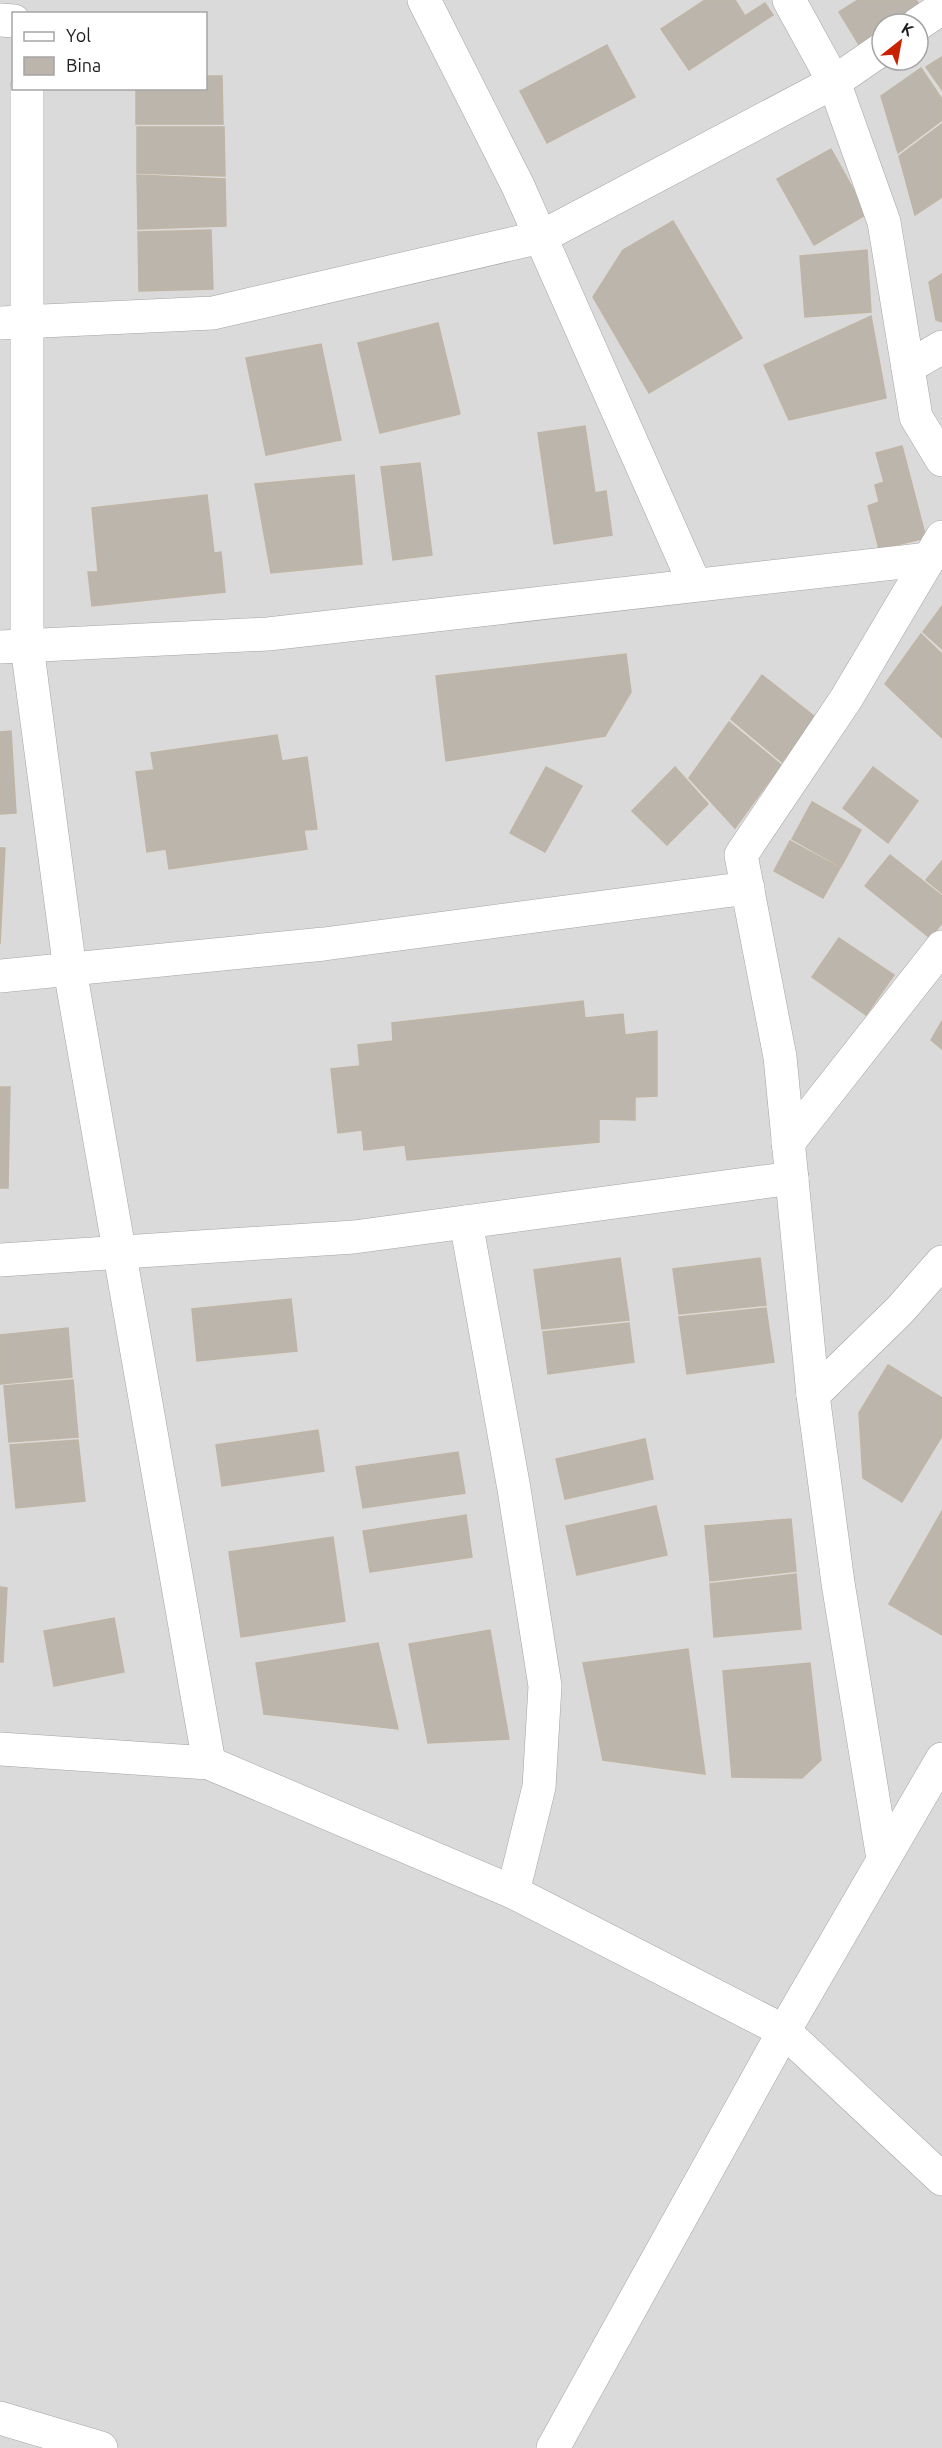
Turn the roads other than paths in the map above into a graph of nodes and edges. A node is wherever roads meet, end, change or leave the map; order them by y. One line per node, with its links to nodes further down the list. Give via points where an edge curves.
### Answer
1 (424, 0): 6 (street)
2 (789, 0): 4 (street)
3 (870, 57): 4 (street)
4 (834, 82): 6 (street); 9 (street, via 884,222)
5 (27, 90): 7 (street)
6 (541, 237): 7 (street, via 213,313); 12 (street)
7 (13, 323): 13 (street)
8 (942, 347): 9 (street)
9 (908, 368): 10 (street, via 916,417)
10 (942, 460)
11 (935, 548): 12 (street); 14 (street, via 846,699 741,855)
12 (695, 585): 13 (street, via 268,634)
13 (13, 647): 16 (street)
14 (748, 888): 16 (street, via 324,944); 18 (street, via 780,1057)
15 (942, 947): 18 (street)
16 (70, 970): 17 (street); 21 (street)
17 (0, 976)
18 (788, 1143): 19 (street)
19 (792, 1178): 20 (street); 24 (street)
20 (466, 1222): 21 (street, via 354,1237); 29 (street, via 545,1686 539,1787)
21 (120, 1252): 22 (street); 27 (street)
22 (0, 1260)
23 (942, 1262): 24 (street, via 900,1310)
24 (813, 1395): 28 (street, via 838,1583)
25 (0, 1749): 27 (street)
26 (942, 1759): 28 (street)
27 (209, 1763): 29 (street)
28 (883, 1859): 30 (street)
29 (513, 1892): 30 (street)
30 (783, 2031): 31 (street); 34 (street)
31 (942, 2179)
32 (0, 2418): 33 (street)
33 (101, 2448)
34 (554, 2448)

